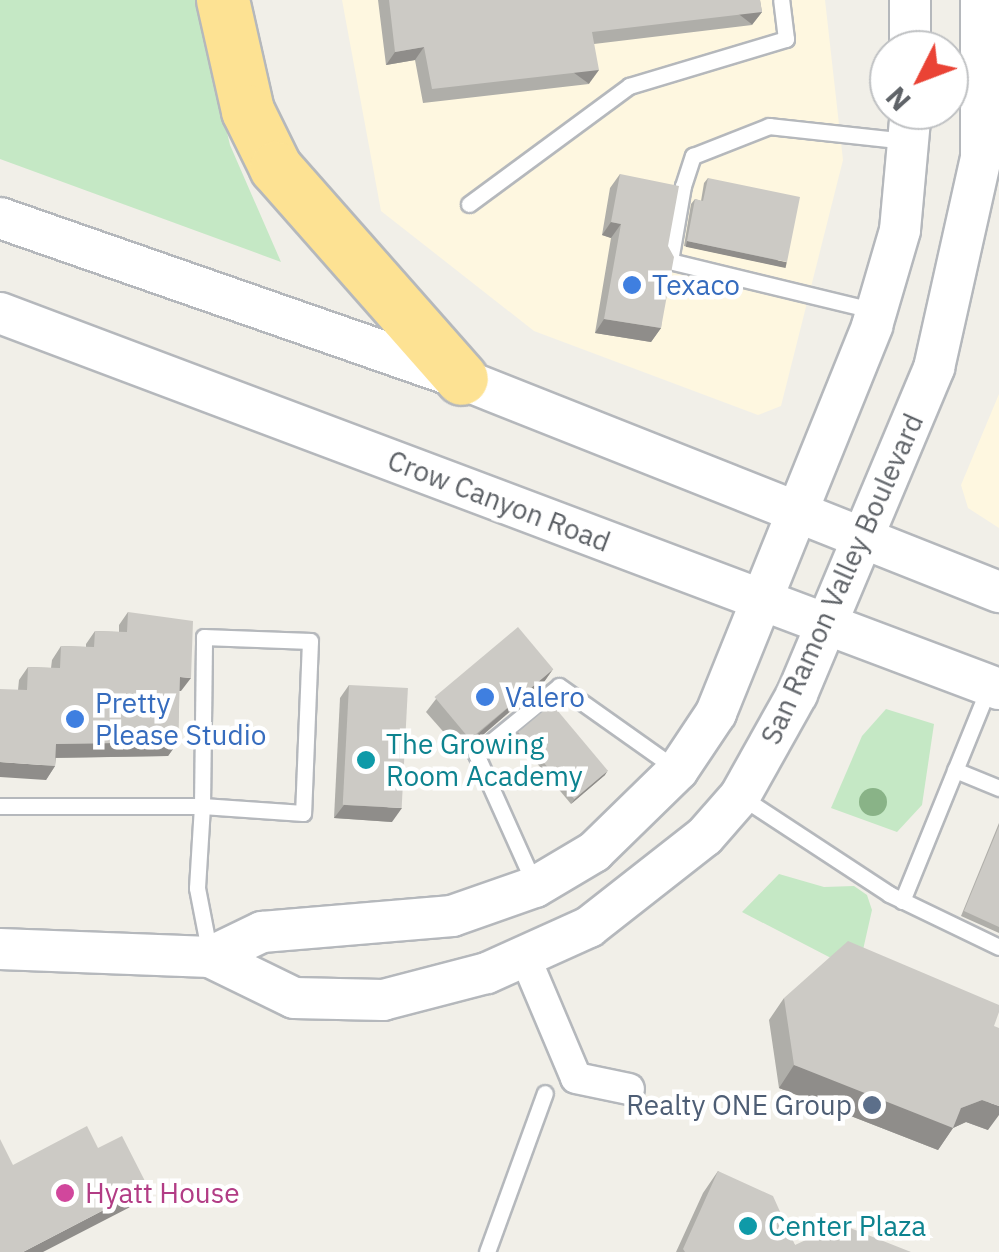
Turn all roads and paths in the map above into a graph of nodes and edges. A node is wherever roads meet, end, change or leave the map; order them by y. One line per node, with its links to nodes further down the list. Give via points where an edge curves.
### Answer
1 (223, 0): 12 (highway, via 248,111 276,168)
2 (781, 0): 8 (lane, via 786,39 630,86)
3 (910, 0): 5 (main road)
4 (981, 0): 14 (main road, San Ramon Valley Boulevard, via 981,158 934,368)
5 (910, 30)
6 (869, 125): 11 (lane, via 768,126 693,156 670,260)
7 (910, 130): 11 (main road, San Ramon Valley Boulevard, via 900,230)
8 (470, 204)
9 (0, 218): 12 (main road)
10 (0, 312): 16 (main road, Crow Canyon Road)
11 (877, 312): 13 (main road, San Ramon Valley Boulevard)
12 (462, 379): 13 (main road)
13 (800, 512): 14 (main road); 16 (main road, San Ramon Valley Boulevard)
14 (867, 538): 15 (main road); 17 (main road, San Ramon Valley Boulevard)
15 (999, 592)
16 (762, 596): 17 (main road, Crow Canyon Road); 19 (main road, San Ramon Valley Boulevard, via 716,713)
17 (829, 620): 18 (main road, Crow Canyon Road); 22 (main road, San Ramon Valley Boulevard)
18 (994, 687): 20 (lane)
19 (678, 770): 25 (main road, San Ramon Valley Boulevard, via 594,852); 25 (lane, via 559,686 545,697 476,754)
20 (955, 770): 21 (lane); 26 (lane)
21 (999, 788)
22 (740, 796): 26 (lane); 30 (main road, San Ramon Valley Boulevard, via 649,886 589,927)
23 (0, 806): 24 (lane)
24 (202, 806): 24 (lane, via 304,812 310,641 204,637); 29 (lane, via 198,888)
25 (535, 886): 29 (main road, San Ramon Valley Boulevard, via 452,916 262,932)
26 (902, 900): 27 (lane)
27 (999, 947)
28 (0, 949): 29 (main road, San Ramon Valley Boulevard)
29 (210, 956): 30 (main road, San Ramon Valley Boulevard, via 294,998 383,1000 440,989)
30 (524, 957): 31 (street, via 576,1078)
31 (629, 1090)
32 (545, 1093): 33 (lane)
33 (486, 1252)

